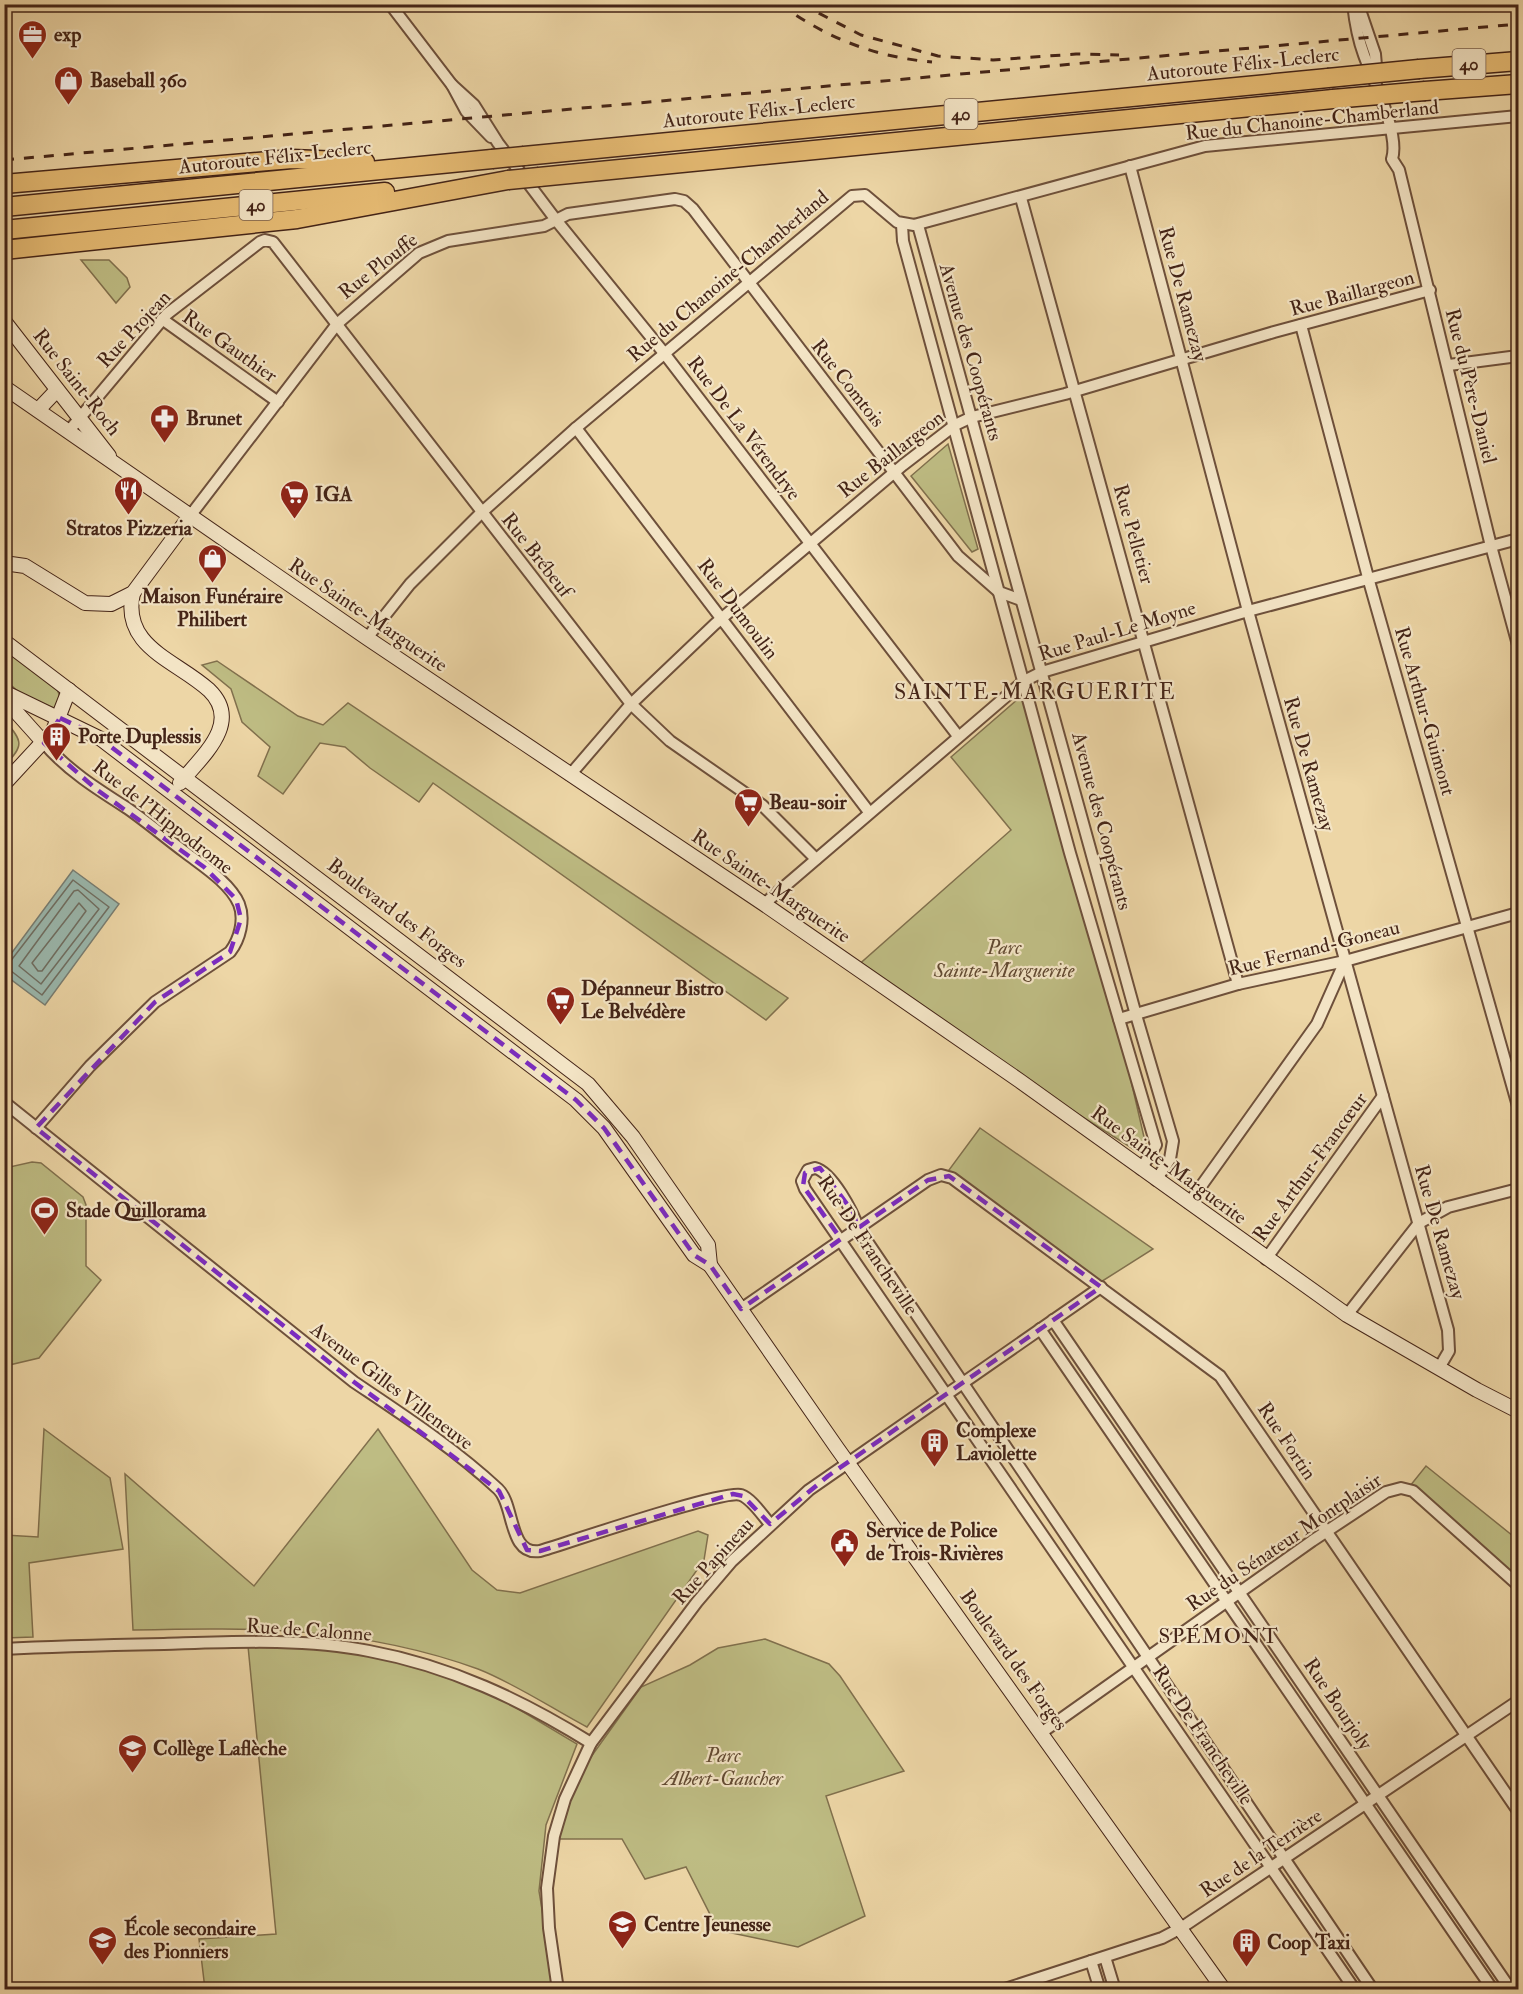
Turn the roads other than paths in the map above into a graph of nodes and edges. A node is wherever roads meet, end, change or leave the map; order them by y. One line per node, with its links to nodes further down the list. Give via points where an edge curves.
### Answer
1 (1353, 4): 6 (street, Rue du Père-Daniel, via 1364,54)
2 (1358, 4): 6 (street, Rue du Père-Daniel, via 1375,54)
3 (390, 5): 9 (street, Rue De La Vérendrye, via 452,85)
4 (1518, 61): 9 (highway, Autoroute Félix-Leclerc / 40, bridge, via 524,156)
5 (1518, 84): 12 (highway, 40, bridge)
6 (1377, 86): 8 (street, Rue du Père-Daniel)
7 (1518, 116): 8 (street, Rue du Chanoine-Chamberland)
8 (1390, 129): 11 (street, Rue du Chanoine-Chamberland, via 1205,146); 24 (street, Rue du Père-Daniel)
9 (495, 151): 10 (highway, Autoroute Félix-Leclerc / 40); 17 (street, Rue De La Vérendrye)
10 (433, 165): 13 (highway, via 292,159); 16 (highway, Autoroute Félix-Leclerc / 40)
11 (1130, 166): 14 (street, Rue du Chanoine-Chamberland); 31 (street, Rue De Ramezay)
12 (508, 180): 20 (highway, 40); 22 (highway, via 297,219)
13 (4, 184)
14 (1021, 198): 19 (street, Rue du Chanoine-Chamberland); 34 (street, Rue Pelletier)
15 (682, 201): 17 (street, Rue Plouffe, via 580,212); 23 (street, Rue Comtois, via 693,209)
16 (4, 207)
17 (556, 220): 27 (street, Rue Plouffe, via 428,248 405,262); 29 (street, Rue De La Vérendrye)
18 (902, 225): 19 (street, Rue du Chanoine-Chamberland); 23 (street, Rue du Chanoine-Chamberland, via 868,197 855,195); 40 (street, Avenue des Coopérants, via 903,241)
19 (918, 225): 39 (street, Avenue des Coopérants)
20 (4, 230)
21 (265, 240): 25 (street, Rue Projean); 27 (street, Rue Brébeuf, via 279,248)
22 (4, 250)
23 (749, 283): 29 (street, Rue du Chanoine-Chamberland); 44 (street, Rue Comtois)
24 (1430, 290): 28 (street, Rue Baillargeon); 32 (street, Rue du Père-Daniel)
25 (162, 319): 36 (street, Rue Gauthier); 38 (street, Rue Projean)
26 (4, 321): 35 (main road, Rue Saint-Roch)
27 (338, 324): 36 (street, Rue Plouffe); 45 (street, Rue Brébeuf)
28 (1301, 325): 31 (street, Rue Baillargeon); 51 (street, Rue Arthur-Guimont)
29 (664, 353): 41 (street, Rue du Chanoine-Chamberland); 48 (street, Rue De La Vérendrye)
30 (1518, 356): 32 (street)
31 (1182, 360): 34 (street, Rue Baillargeon); 55 (street, Rue De Ramezay)
32 (1449, 365): 49 (street, Rue du Père-Daniel)
33 (4, 387): 37 (main road, Rue Sainte-Marguerite)
34 (1075, 389): 39 (street, Rue Baillargeon); 58 (street, Rue Pelletier)
35 (57, 390): 37 (main road); 38 (main road, Rue Saint-Roch)
36 (278, 402): 46 (street, Rue Plouffe)
37 (38, 410): 42 (main road, Rue Sainte-Marguerite)
38 (80, 417): 42 (street, Rue Projean); 43 (main road, Rue Saint-Roch)
39 (972, 417): 40 (street, Rue Baillargeon); 54 (street, Avenue des Coopérants)
40 (955, 425): 44 (street, Rue Baillargeon); 52 (street, Avenue des Coopérants)
41 (576, 428): 45 (street, Rue du Chanoine-Chamberland); 56 (street, Rue Dumoulin)
42 (68, 432): 43 (main road, Rue Sainte-Marguerite)
43 (118, 467): 46 (main road, Rue Sainte-Marguerite)
44 (894, 472): 48 (street, Rue Baillargeon); 52 (street, Rue Comtois, via 958,556)
45 (481, 513): 57 (street, Rue du Chanoine-Chamberland, via 410,584); 65 (street, Rue Brébeuf)
46 (190, 516): 53 (main road); 57 (main road, Rue Sainte-Marguerite)
47 (1518, 539): 49 (street, Rue Paul-Le Moyne)
48 (809, 544): 56 (street, Rue Baillargeon); 67 (street, Rue De La Vérendrye)
49 (1491, 546): 51 (street, Rue Paul-Le Moyne); 60 (street, Rue du Père-Daniel)
50 (4, 563): 53 (main road, via 25,566 91,605 111,604)
51 (1369, 581): 55 (street, Rue Paul-Le Moyne); 79 (street, Rue Arthur-Guimont)
52 (999, 592): 54 (street, Rue Comtois); 62 (street, Avenue des Coopérants)
53 (133, 593): 70 (main road, via 131,617 138,635 206,687 221,706 219,733)
54 (1021, 600): 61 (street, Avenue des Coopérants)
55 (1248, 611): 58 (street, Rue Paul-Le Moyne); 80 (street, Rue De Ramezay)
56 (723, 618): 65 (street, Rue Baillargeon); 73 (street, Rue Dumoulin)
57 (368, 638): 69 (main road, Rue Sainte-Marguerite)
58 (1145, 640): 61 (street, Rue Paul-Le Moyne); 83 (street, Rue Pelletier)
59 (4, 641): 63 (main road, Boulevard des Forges)
60 (1518, 645)
61 (1042, 672): 62 (street, Rue Paul-Le Moyne); 74 (street, Avenue des Coopérants)
62 (1024, 681): 67 (street, Rue Paul-Le Moyne); 75 (street, Avenue des Coopérants)
63 (69, 690): 66 (main road); 70 (main road, Boulevard des Forges)
64 (6, 693): 66 (main road, Boulevard des Forges); 68 (main road, via 18,714)
65 (631, 704): 69 (street, Rue Baillargeon); 76 (street, Rue Brébeuf, via 670,741 762,805)
66 (60, 718): 68 (main road); 72 (main road, Boulevard des Forges, via 98,736)
67 (958, 736): 73 (street, Rue Paul-Le Moyne)
68 (44, 743): 71 (main road); 91 (street, Rue de l'Hippodrome, via 96,789 204,867 236,899 241,919 238,939 230,951 155,1002 90,1066)
69 (570, 776): 77 (main road, Rue Sainte-Marguerite)
70 (184, 778): 72 (main road); 81 (main road, Boulevard des Forges)
71 (4, 784)
72 (173, 792): 82 (main road, Boulevard des Forges)
73 (869, 812): 76 (street, Rue Paul-Le Moyne)
74 (1090, 846): 75 (street); 84 (street, Avenue des Coopérants)
75 (1070, 853): 85 (street, Avenue des Coopérants)
76 (816, 859): 77 (street, Rue Paul-Le Moyne)
77 (764, 904): 92 (main road, Rue Sainte-Marguerite)
78 (1518, 913): 79 (street, Rue Fernand-Goneau)
79 (1467, 927): 80 (street, Rue Fernand-Goneau); 90 (street, Rue Arthur-Guimont)
80 (1345, 961): 83 (street, Rue Fernand-Goneau); 88 (street, Rue De Ramezay); 95 (street, via 1317,1024)
81 (433, 965): 82 (main road); 86 (main road, Boulevard des Forges)
82 (420, 981): 87 (main road, Boulevard des Forges)
83 (1238, 984): 84 (street, Rue Fernand-Goneau)
84 (1136, 1015): 85 (street, Rue Fernand-Goneau); 93 (street, Avenue des Coopérants, via 1173,1141 1170,1159)
85 (1119, 1019): 92 (street, Avenue des Coopérants, via 1156,1145)
86 (578, 1075): 87 (main road); 100 (main road, Boulevard des Forges, via 617,1115 675,1196 708,1245)
87 (565, 1091): 100 (main road, Boulevard des Forges, via 600,1123 694,1255)
88 (1383, 1096): 96 (street, Rue De Ramezay); 99 (street, Rue Arthur-Francœur)
89 (4, 1102): 91 (street, Avenue Gilles Villeneuve)
90 (1518, 1106)
91 (36, 1128): 111 (street, Avenue Gilles Villeneuve, via 354,1382 415,1424 499,1491 509,1508 519,1542 526,1550 540,1551 733,1494 743,1496)
92 (1141, 1169): 93 (main road, Rue Sainte-Marguerite)
93 (1156, 1180): 95 (main road, Rue Sainte-Marguerite)
94 (1518, 1189): 96 (street, via 1448,1207)
95 (1189, 1203): 99 (main road, Rue Sainte-Marguerite)
96 (1419, 1222): 103 (street); 106 (street, Rue De Ramezay, via 1448,1330 1449,1351)
97 (858, 1228): 98 (street); 98 (street, Rue De Francheville, via 853,1212 826,1174 815,1168 808,1170 803,1186); 101 (street, Rue Fortin, via 941,1175 955,1179); 107 (street, Rue De Francheville)
98 (841, 1239): 102 (street); 108 (street, Rue De Francheville)
99 (1266, 1259): 103 (main road, Rue Sainte-Marguerite)
100 (710, 1265): 102 (main road, Boulevard des Forges)
101 (1101, 1287): 104 (street, Rue Papineau); 112 (street, Rue Fortin, via 1220,1376)
102 (741, 1310): 110 (main road, Boulevard des Forges)
103 (1347, 1315): 106 (main road, Rue Sainte-Marguerite)
104 (1053, 1320): 105 (street, Rue Papineau); 114 (street, Rue Bourjoly)
105 (1040, 1329): 107 (street, Rue Papineau); 115 (street, Rue Bourjoly)
106 (1439, 1368): 109 (main road, Rue Sainte-Marguerite)
107 (963, 1383): 108 (street, Rue Papineau); 117 (street, Rue De Francheville)
108 (947, 1393): 110 (street, Rue Papineau); 118 (street, Rue De Francheville)
109 (1518, 1411)
110 (847, 1462): 111 (street, Rue Papineau); 120 (main road, Boulevard des Forges)
111 (770, 1524): 122 (street, Rue Papineau, via 712,1584)
112 (1327, 1531): 113 (street, Rue du Sénateur Montplaisir, via 1386,1492 1401,1488 1416,1494); 114 (street, Rue du Sénateur Montplaisir); 121 (street, Rue Fortin)
113 (1518, 1585)
114 (1240, 1593): 115 (street, Rue du Sénateur Montplaisir); 123 (street, Rue Bourjoly)
115 (1227, 1601): 117 (street, Rue du Sénateur Montplaisir); 124 (street, Rue Bourjoly)
116 (4, 1649): 122 (street, Rue de Calonne, via 231,1642 366,1650 487,1686)
117 (1148, 1656): 118 (street, Rue du Sénateur Montplaisir); 126 (street, Rue De Francheville)
118 (1134, 1666): 120 (street, Rue du Sénateur Montplaisir); 127 (street, Rue De Francheville)
119 (1518, 1701): 121 (street, Rue de la Terrière)
120 (1041, 1733): 128 (main road, Boulevard des Forges)
121 (1467, 1736): 123 (street, Rue de la Terrière); 125 (street, Rue Fortin)
122 (591, 1743): 131 (street, Rue Papineau, via 565,1799 549,1867 548,1921)
123 (1378, 1795): 124 (street, Rue de la Terrière); 139 (street, Rue Bourjoly)
124 (1366, 1804): 126 (street, Rue de la Terrière); 138 (street, Rue Bourjoly)
125 (1518, 1811)
126 (1285, 1859): 127 (street, Rue de la Terrière); 137 (street, Rue De Francheville)
127 (1272, 1867): 128 (street, Rue de la Terrière); 136 (street, Rue De Francheville)
128 (1181, 1928): 129 (street, Rue de la Terrière); 135 (main road, Boulevard des Forges)
129 (1105, 1957): 130 (street, Rue de la Terrière); 134 (street)
130 (1091, 1961): 132 (street, Rue de la Terrière); 133 (street)
131 (558, 1989)
132 (1002, 1989)
133 (1100, 1989)
134 (1115, 1989)
135 (1224, 1989)
136 (1355, 1989)
137 (1373, 1989)
138 (1493, 1989)
139 (1511, 1989)

